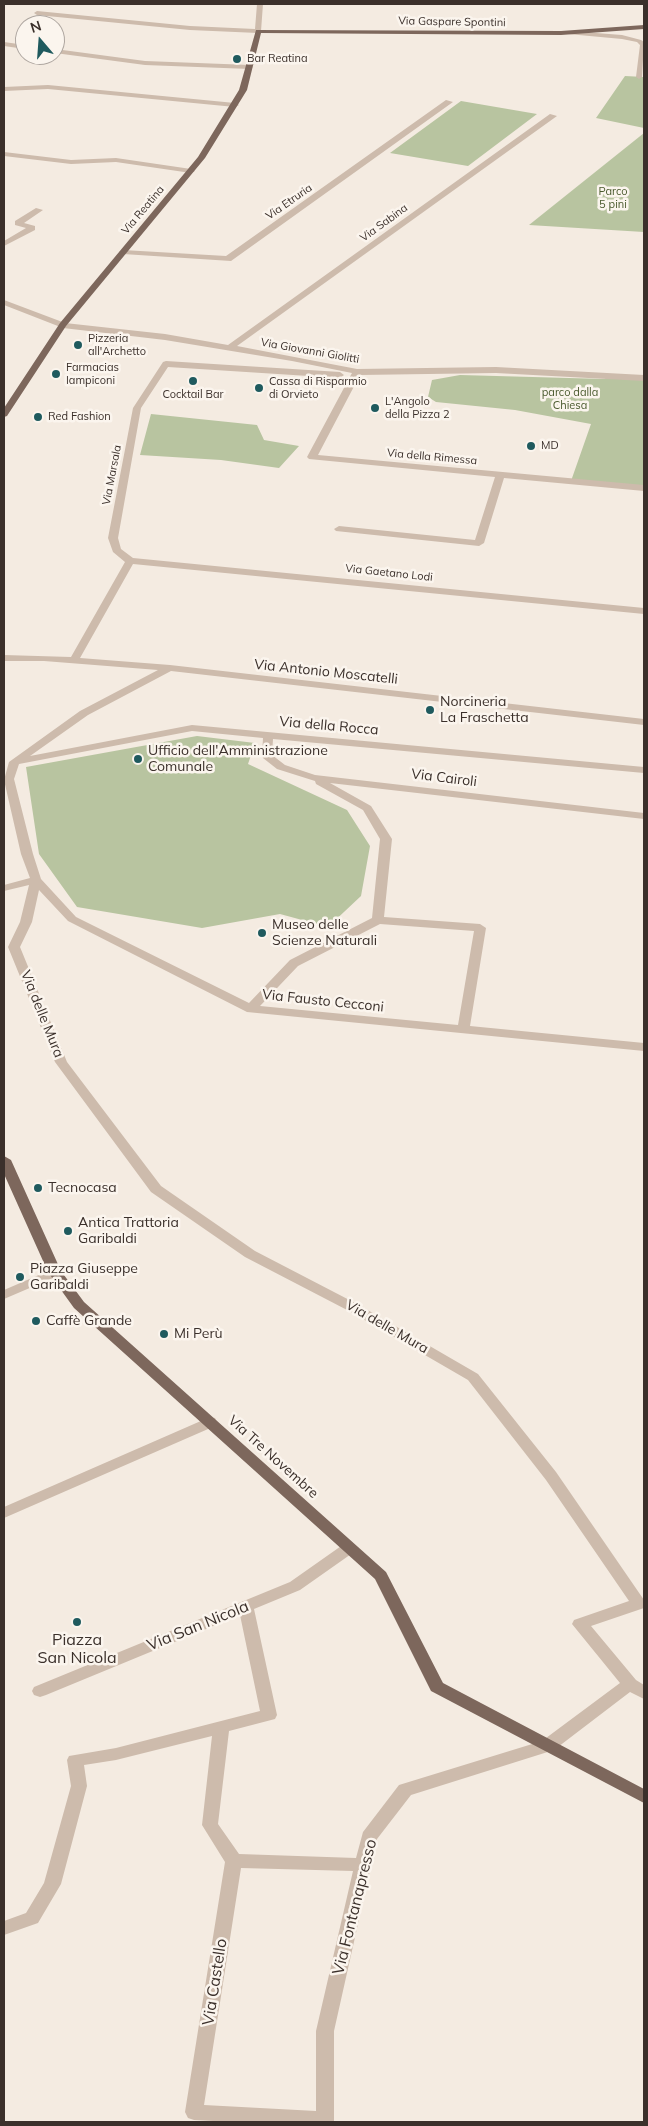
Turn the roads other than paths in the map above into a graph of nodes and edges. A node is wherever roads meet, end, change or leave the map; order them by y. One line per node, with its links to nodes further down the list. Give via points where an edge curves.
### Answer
1 (260, 4): 4 (street, Via Reatina)
2 (37, 13): 4 (street, via 190,28)
3 (644, 27): 5 (main road, Via Gaspare Spontini)
4 (258, 30): 5 (main road, Via Gaspare Spontini); 7 (main road, Via Reatina)
5 (570, 33): 8 (street, via 639,41 643,45)
6 (65, 52): 7 (street, via 145,63)
7 (250, 67): 11 (main road, Via Reatina, via 246,84)
8 (639, 76)
9 (4, 89): 11 (street, via 48,87)
10 (449, 102): 17 (street, Via Etruria, via 228,259)
11 (235, 105): 14 (main road, Via Reatina)
12 (553, 116): 20 (street, Via Sabina)
13 (4, 154): 14 (street, via 71,162 116,160)
14 (191, 170): 17 (main road, Via Reatina)
15 (39, 210): 16 (street, via 18,223 32,228)
16 (4, 244)
17 (123, 252): 19 (main road, Via Reatina)
18 (4, 302): 19 (street, Via Giovanni Giolitti)
19 (63, 325): 20 (street, Via Giovanni Giolitti); 25 (main road, Via Reatina)
20 (229, 348): 21 (street, Via Giovanni Giolitti)
21 (241, 350): 22 (street); 23 (street, Via Giovanni Giolitti)
22 (221, 369): 23 (street); 29 (street, Via Marsala, via 166,364 137,408 113,538 116,550)
23 (356, 373): 24 (street, Via Giovanni Giolitti, via 496,370); 26 (street, Via della Rimessa, via 312,457)
24 (644, 376)
25 (4, 414)
26 (500, 475): 27 (street, Via della Rimessa); 28 (street, via 479,543)
27 (644, 488)
28 (339, 529)
29 (130, 561): 30 (street, Via Gaetano Lodi); 32 (street)
30 (644, 611)
31 (4, 658): 32 (street, Via Antonio Moscatelli)
32 (74, 660): 33 (street, Via Antonio Moscatelli)
33 (170, 668): 34 (street, Via Antonio Moscatelli); 36 (street, via 84,713)
34 (644, 722)
35 (268, 735): 36 (street, Via della Rocca, via 192,728); 37 (street, Via della Rocca); 38 (street, Via Cairoli, via 267,756 281,767)
36 (14, 762): 40 (street, via 9,779 26,854)
37 (644, 770)
38 (314, 778): 39 (street, Via Cairoli); 42 (street, via 367,808 386,838)
39 (644, 816)
40 (36, 880): 41 (street); 43 (street, Via Fausto Cecconi, via 72,919); 53 (street, Via delle Mura, via 26,922 14,948 61,1062 156,1189 250,1254 354,1308 473,1377 551,1476 639,1604 580,1624)
41 (4, 888)
42 (378, 920): 43 (street, via 294,963); 44 (street, via 480,928)
43 (251, 1009): 44 (street, Via Fausto Cecconi)
44 (462, 1030): 45 (street, Via Fausto Cecconi)
45 (644, 1047)
46 (4, 1160): 47 (main road, Via Tre Novembre)
47 (55, 1272): 48 (street); 49 (main road, Via Tre Novembre, via 79,1305)
48 (4, 1295)
49 (210, 1422): 50 (street); 51 (main road, Via Tre Novembre)
50 (4, 1513)
51 (349, 1548): 52 (street, Via San Nicola, via 295,1586); 57 (main road, Via Tre Novembre, via 381,1576 437,1687)
52 (246, 1606): 54 (street, Via San Nicola); 56 (street, via 269,1715)
53 (630, 1684): 55 (street); 57 (street)
54 (40, 1690)
55 (644, 1693)
56 (220, 1727): 59 (street, via 210,1825); 61 (street, via 116,1754 75,1760 79,1786 52,1884 32,1918)
57 (548, 1746): 58 (main road, Via Tre Novembre); 60 (street, Via Fontanapresso, via 405,1790 369,1837)
58 (644, 1797)
59 (234, 1860): 60 (street); 62 (street, Via Castello, via 194,2112)
60 (363, 1865): 62 (street, Via Fontanapresso, via 325,2031)
61 (4, 1928)
62 (325, 2121)

